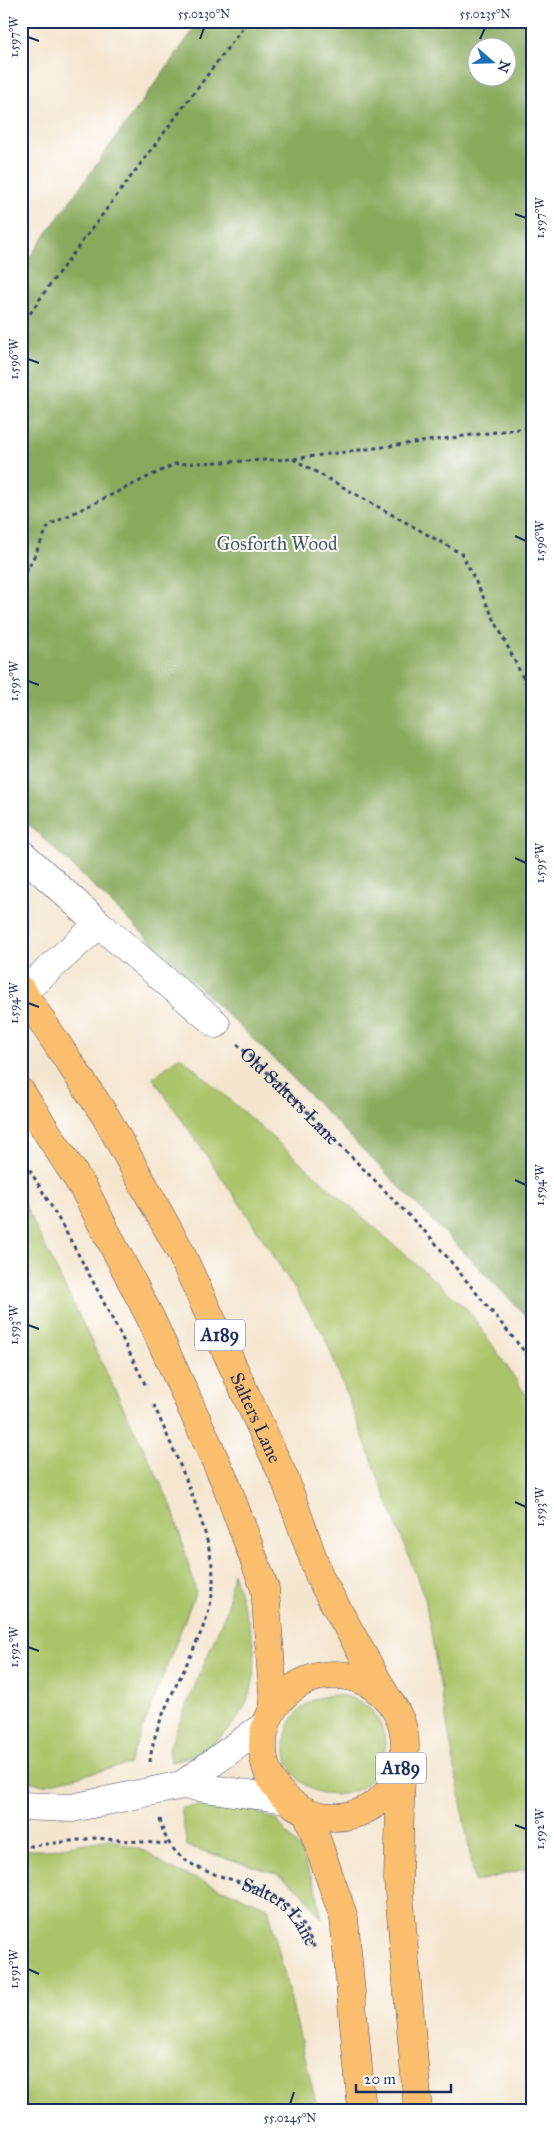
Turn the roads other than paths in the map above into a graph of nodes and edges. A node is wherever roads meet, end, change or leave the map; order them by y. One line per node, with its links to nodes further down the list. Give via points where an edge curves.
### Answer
1 (21, 854): 2 (street)
2 (99, 924): 3 (street); 4 (street)
3 (22, 992): 6 (main road, Salters Lane / A189, via 106,1117 180,1251 286,1482 320,1578)
4 (216, 1024)
5 (21, 1092): 7 (main road, A189, via 84,1189 151,1319 226,1484 265,1589)
6 (386, 1696): 7 (main road, A189, via 365,1682 345,1676 323,1676 302,1682); 8 (main road, A189, via 398,1713 405,1741)
7 (270, 1716): 9 (street); 10 (main road, A189, via 263,1749 266,1766 274,1784)
8 (401, 1772): 10 (main road, A189, via 391,1790 367,1810 336,1818); 13 (main road, A189, via 398,1880)
9 (182, 1785): 10 (street); 11 (street, via 72,1808)
10 (296, 1805): 12 (main road, Salters Lane / A189, via 344,1918)
11 (21, 1806)
12 (362, 2110)
13 (418, 2110)

